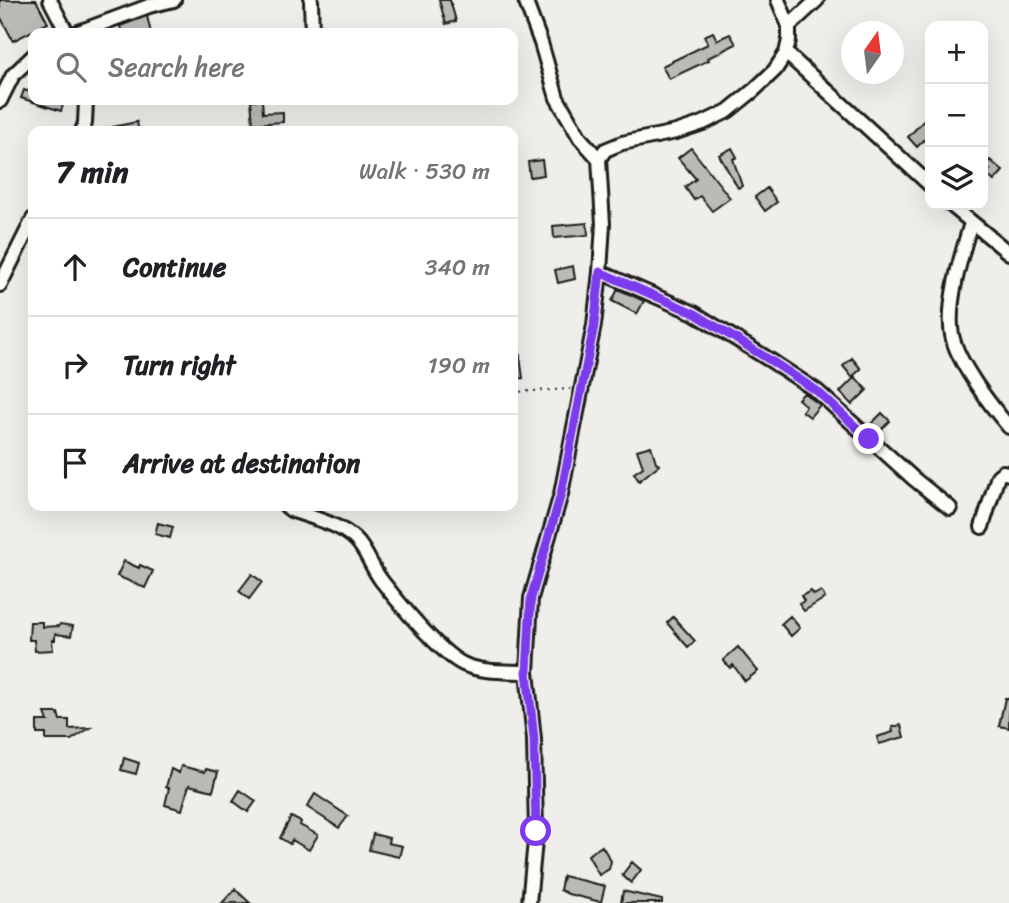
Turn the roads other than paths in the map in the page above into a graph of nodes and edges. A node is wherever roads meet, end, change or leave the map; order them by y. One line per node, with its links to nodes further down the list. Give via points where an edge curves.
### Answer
1 (50, 0): 9 (street)
2 (174, 0): 7 (street)
3 (311, 0): 11 (street)
4 (525, 0): 17 (street, via 557,98 580,138)
5 (778, 0): 8 (street)
6 (817, 0): 8 (street)
7 (149, 3): 10 (street)
8 (789, 26): 12 (street)
9 (64, 28)
10 (88, 28)
11 (312, 28)
12 (786, 53): 17 (street, via 775,70 728,111 676,132 622,143 605,150); 18 (street)
13 (28, 61): 14 (street, via 13,75)
14 (0, 100)
15 (86, 105): 16 (street)
16 (84, 126)
17 (599, 159): 23 (street)
18 (925, 180)
19 (957, 210): 20 (street)
20 (971, 223): 22 (street); 25 (street, via 953,299 952,334 967,368)
21 (28, 229): 24 (street)
22 (1009, 253)
23 (600, 272): 27 (street, via 694,313 817,391); 30 (street, via 561,494 531,598)
24 (0, 285)
25 (1009, 427)
26 (1008, 472): 29 (street, via 998,475)
27 (950, 508)
28 (294, 511): 30 (street, via 342,529 356,540 379,578 457,660 478,669)
29 (982, 527)
30 (527, 672): 31 (street, via 536,831)
31 (529, 903)

